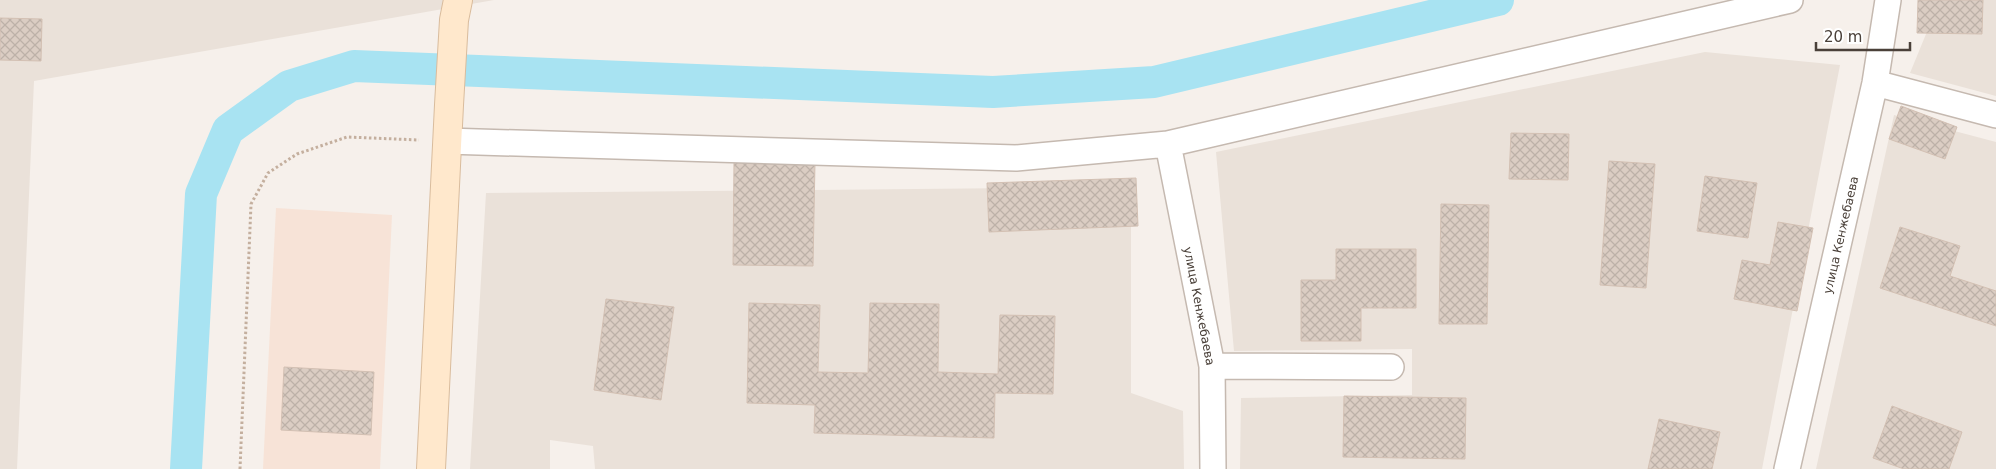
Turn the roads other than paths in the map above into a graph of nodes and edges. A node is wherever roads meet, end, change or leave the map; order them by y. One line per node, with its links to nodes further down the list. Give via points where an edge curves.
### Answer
1 (1790, 0): 7 (street)
2 (1888, 0): 4 (street, улица Кенжебаева)
3 (456, 10): 6 (main road)
4 (1875, 83): 5 (street); 12 (street, улица Кенжебаева)
5 (1996, 115)
6 (447, 141): 7 (street, via 1016,158); 10 (main road)
7 (1168, 144): 8 (street, улица Кенжебаева)
8 (1212, 366): 9 (street); 11 (street, улица Кенжебаева)
9 (1391, 367)
10 (431, 469)
11 (1213, 469)
12 (1787, 469)

